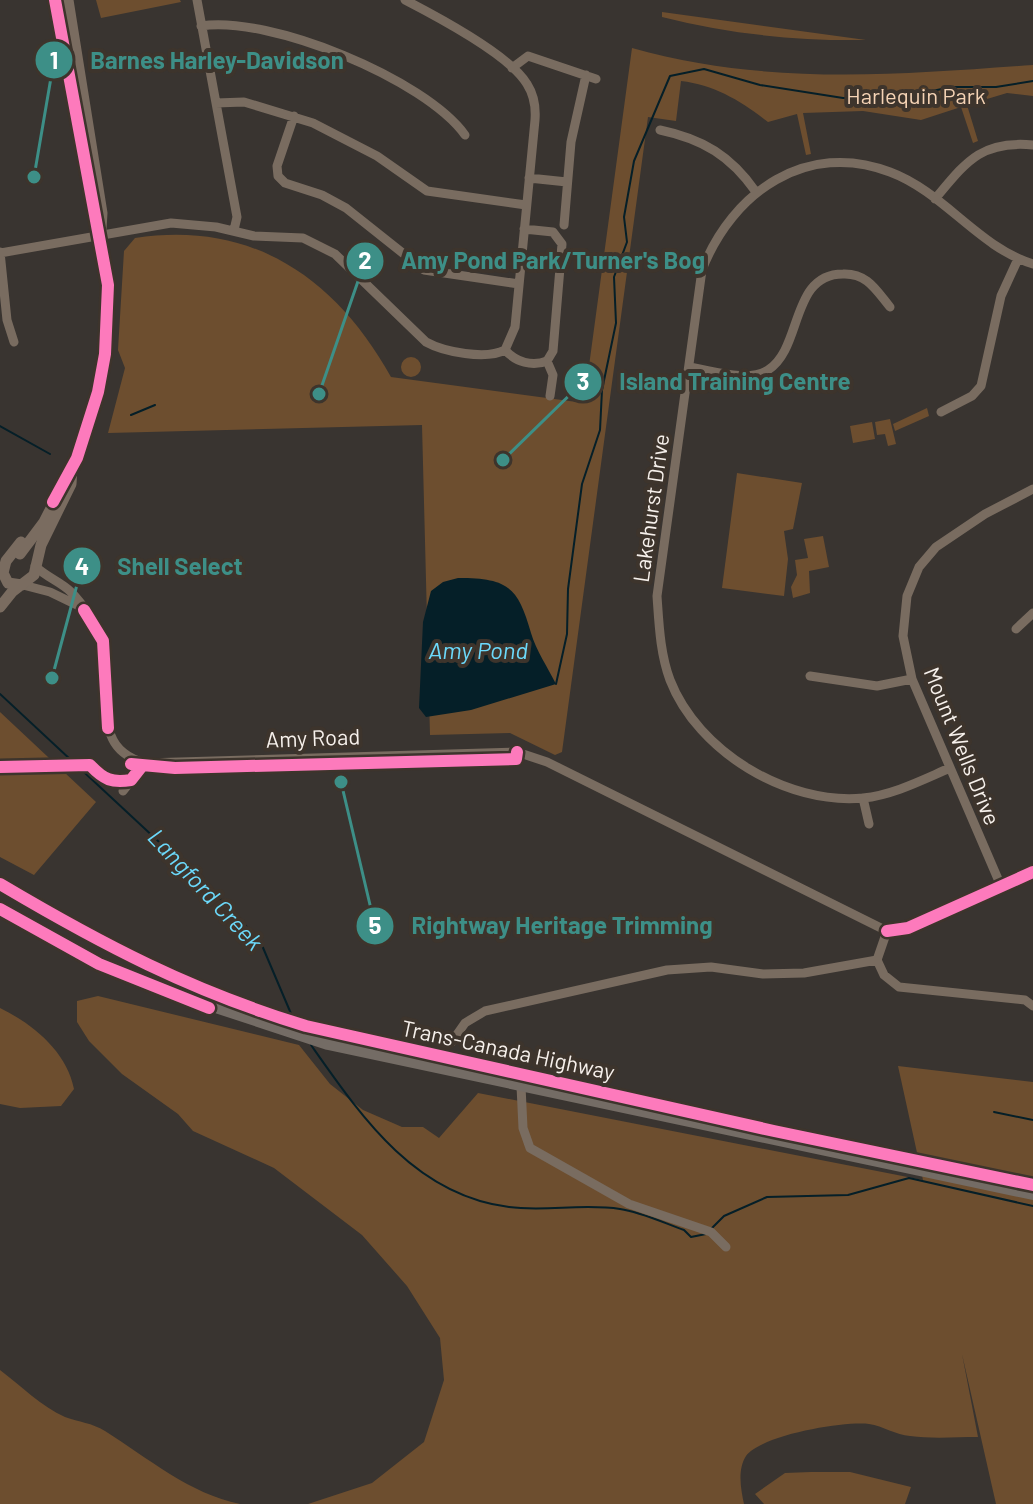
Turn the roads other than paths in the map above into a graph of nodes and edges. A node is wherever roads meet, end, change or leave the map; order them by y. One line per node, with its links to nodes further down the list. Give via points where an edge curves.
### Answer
1 (55, 0): 20 (main road)
2 (68, 0): 20 (main road, via 102,213)
3 (197, 0): 5 (street)
4 (405, 0): 6 (street)
5 (201, 26): 7 (street); 10 (street, via 265,31 362,63 451,117)
6 (512, 68): 12 (street, via 528,85 535,104); 13 (street, via 528,56 591,77)
7 (216, 103): 8 (street, via 244,102); 19 (street, via 237,217)
8 (294, 116): 16 (street, via 356,143 424,190); 24 (street, via 277,166 285,183 346,208 424,270)
9 (660, 130): 14 (street, via 711,147 739,167)
10 (465, 135)
11 (1033, 145): 15 (street, via 1011,143 983,150)
12 (529, 178): 13 (street); 16 (street)
13 (567, 182): 17 (street)
14 (756, 192): 15 (street, Lakehurst Drive, via 787,173 823,164 858,164 892,172); 29 (street, Lakehurst Drive, via 730,216 702,270)
15 (935, 199): 22 (street, Lakehurst Drive)
16 (526, 205): 18 (street)
17 (564, 225)
18 (524, 229): 24 (street); 28 (street, via 553,232 562,244 553,351)
19 (234, 230): 20 (street, via 171,223); 27 (street, via 303,238 325,248 432,345 490,355)
20 (100, 234): 21 (street); 32 (main road, via 108,285 105,354)
21 (0, 252): 26 (street)
22 (1018, 259): 23 (street, Lakehurst Drive); 31 (street, via 1001,296 981,386)
23 (1033, 264)
24 (519, 284): 27 (street, via 513,335)
25 (890, 307): 29 (street, via 869,280 854,273 833,274 806,296 781,357 767,371 746,375)
26 (14, 342)
27 (505, 350): 28 (street, via 517,361)
28 (547, 361): 30 (street, via 553,375)
29 (689, 367): 49 (street, Lakehurst Drive, via 657,596 660,639 672,684 702,731 742,765 814,794)
30 (550, 396)
31 (941, 412)
32 (73, 466): 34 (main road, via 50,509); 35 (main road, via 71,484)
33 (1033, 489): 45 (street, Mount Wells Drive, via 948,539 919,567 907,596 903,636)
34 (15, 555): 35 (main road, via 31,559); 36 (main road)
35 (35, 566): 38 (main road); 40 (street, via 71,591)
36 (3, 567): 37 (main road); 38 (main road, via 6,581)
37 (0, 580)
38 (28, 586): 39 (main road); 40 (street); 42 (main road)
39 (0, 607)
40 (81, 607): 46 (street, via 103,641 112,742 122,755)
41 (1033, 613): 43 (street)
42 (0, 614)
43 (1016, 629)
44 (810, 676): 45 (street, via 877,686)
45 (912, 679): 47 (street, Mount Wells Drive)
46 (145, 763): 48 (street); 57 (street, Amy Road, via 517,752 547,762)
47 (950, 768): 49 (street, Lakehurst Drive); 53 (street, Mount Wells Drive)
48 (123, 791)
49 (863, 798): 50 (street)
50 (869, 824)
51 (1033, 872): 53 (street)
52 (0, 884): 55 (highway, Trans-Canada Highway)
53 (1001, 886): 57 (street, via 908,928)
54 (0, 893): 55 (highway)
55 (28, 901): 60 (highway, Trans-Canada Highway, via 154,970)
56 (0, 909): 62 (highway, Trans-Canada Highway, via 99,964 205,1006 328,1044)
57 (887, 931): 58 (street)
58 (877, 960): 59 (street, via 884,975 899,987 1025,1000); 61 (street, via 804,973 667,970 485,1011 465,1023)
59 (1033, 1006)
60 (306, 1026): 62 (highway, via 372,1047 511,1078); 63 (highway, Trans-Canada Highway)
61 (451, 1043)
62 (521, 1086): 64 (highway, Trans-Canada Highway); 65 (street, via 523,1128 530,1148 629,1204 711,1232)
63 (1033, 1185)
64 (1033, 1194)
65 (726, 1247)

